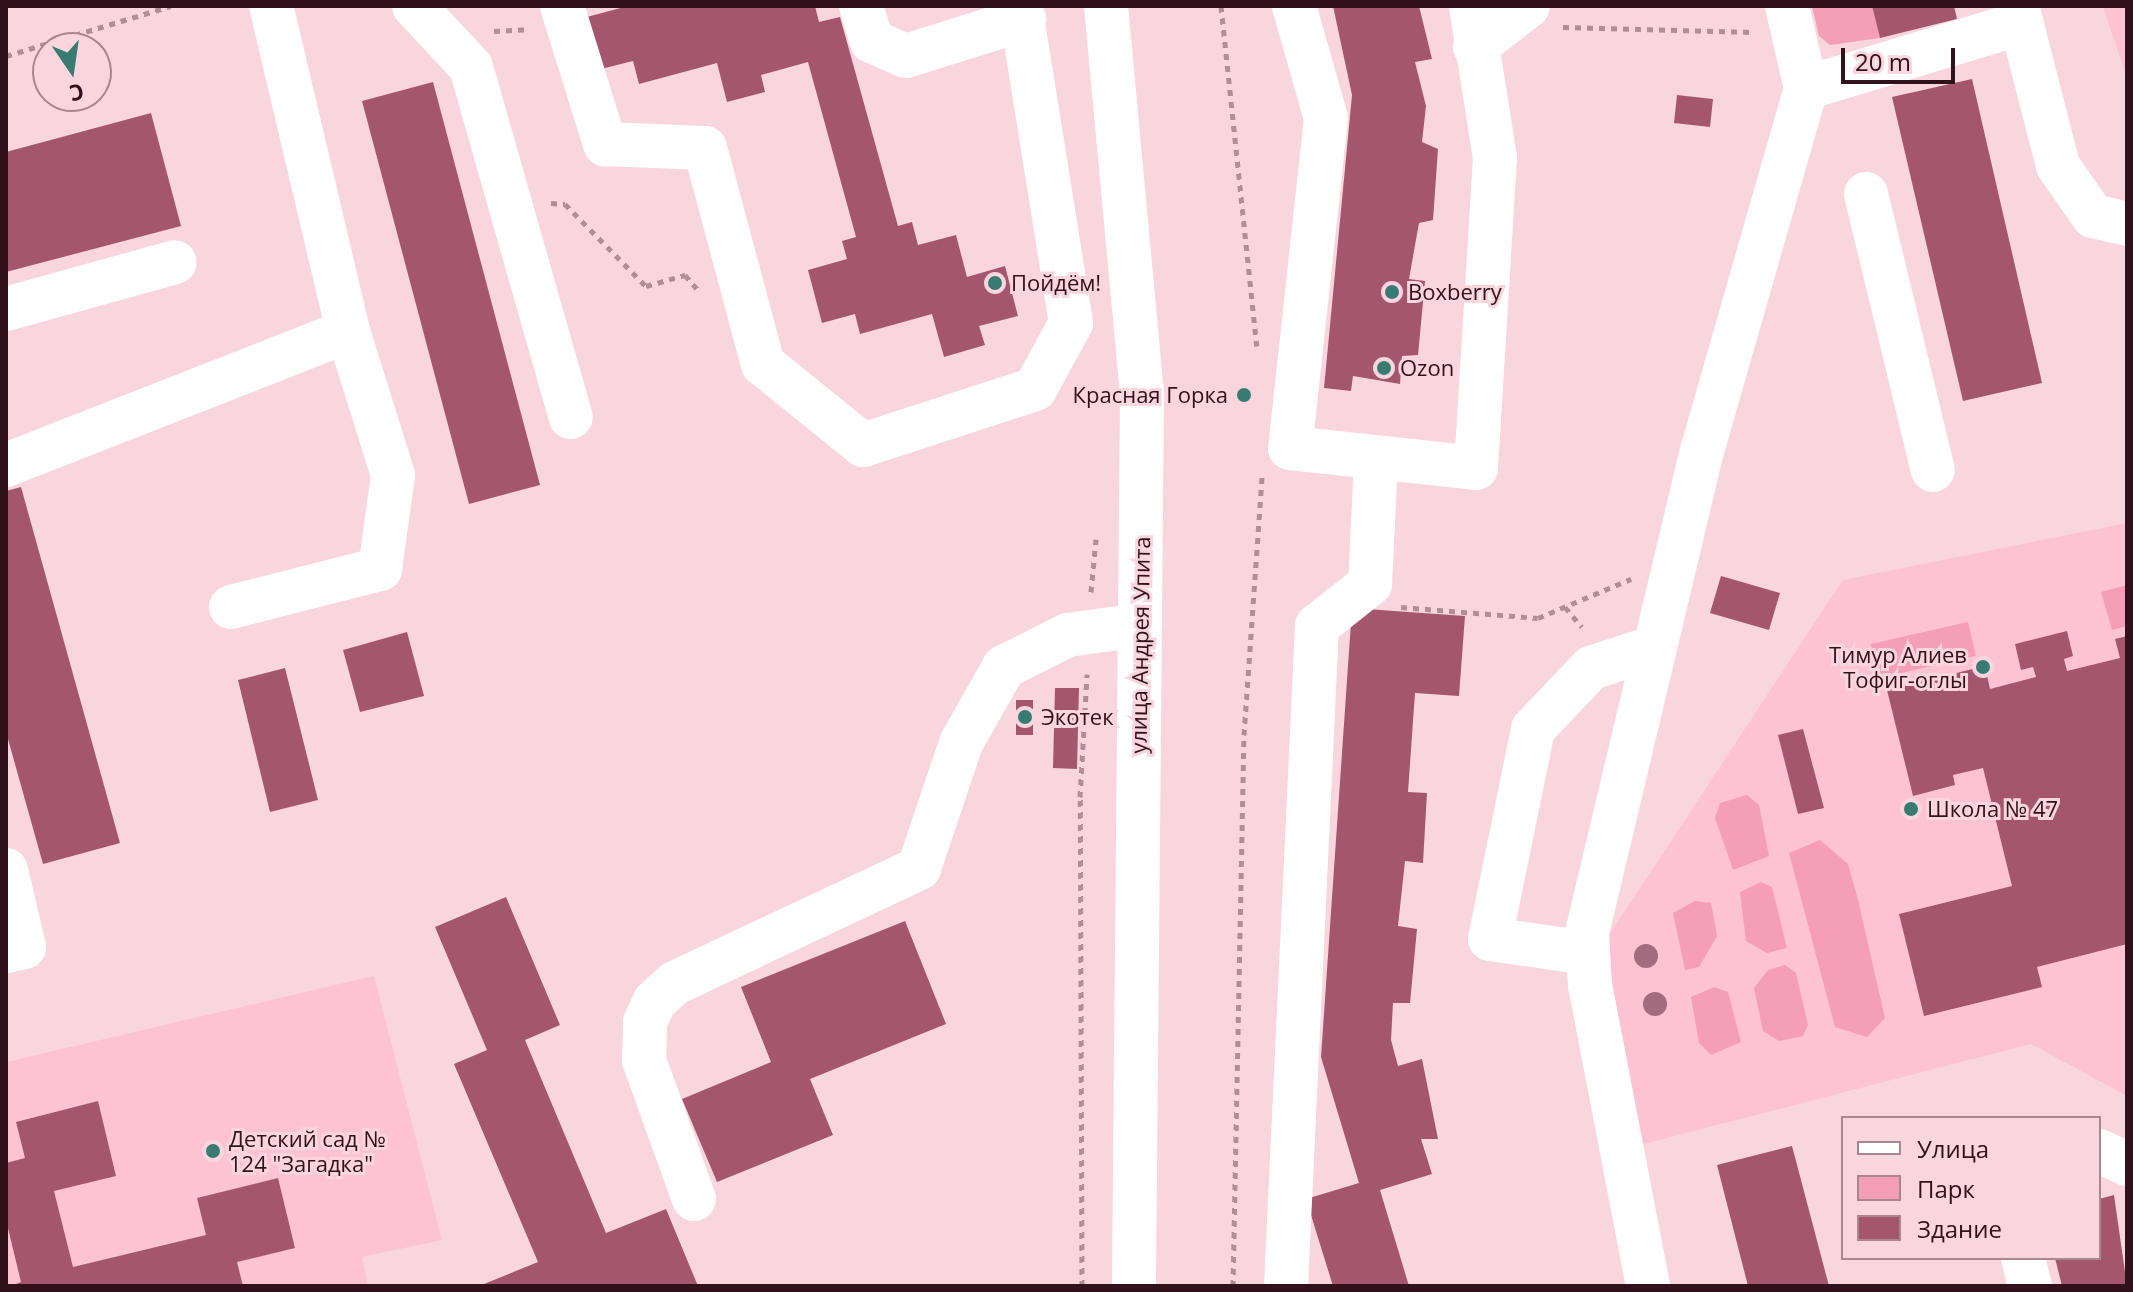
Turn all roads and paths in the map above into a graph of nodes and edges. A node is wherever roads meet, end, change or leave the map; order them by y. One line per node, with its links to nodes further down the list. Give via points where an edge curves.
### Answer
1 (171, 6): 13 (path)
2 (271, 6): 21 (main road)
3 (861, 6): 7 (main road, via 872,41 906,56)
4 (1106, 6): 31 (main road, улица Андрея Упита, via 1142,397)
5 (1221, 6): 22 (path)
6 (1294, 6): 24 (main road, via 1326,118 1290,448)
7 (1022, 12): 9 (main road, via 1071,323 1035,389 863,445 763,364 705,148 605,144)
8 (2019, 15): 14 (main road); 17 (main road, via 2058,166 2093,216)
9 (565, 16): 10 (path)
10 (428, 20): 16 (main road, via 471,67)
11 (1790, 20): 12 (path); 14 (main road)
12 (1494, 21): 24 (main road, via 1495,158 1476,468)
13 (6, 56)
14 (1806, 88): 28 (main road)
15 (1866, 194): 27 (main road)
16 (509, 200): 19 (path, via 565,204 646,286 685,275); 23 (main road)
17 (2127, 224)
18 (175, 262): 20 (main road)
19 (704, 297)
20 (6, 309)
21 (348, 331): 26 (main road); 30 (main road, via 393,475 380,569)
22 (1258, 353)
23 (571, 417)
24 (1376, 460): 29 (main road, via 1370,584)
25 (1263, 462): 41 (path, via 1244,735)
26 (6, 465)
27 (1933, 470)
28 (1676, 560): 29 (path, via 1538,618); 32 (main road)
29 (1346, 603): 42 (main road, via 1317,626)
30 (231, 607)
31 (1140, 625): 38 (main road, via 1068,635 1004,667 961,743 919,868 675,983 655,1001 645,1022 644,1060); 40 (main road, улица Андрея Упита)
32 (1655, 647): 35 (main road, via 1587,933); 35 (main road, via 1591,668 1533,729 1490,939)
33 (6, 870): 34 (main road, via 24,947)
34 (6, 951)
35 (1588, 953): 43 (main road)
36 (2101, 1152): 37 (main road)
37 (2127, 1164)
38 (694, 1199)
39 (2024, 1260): 44 (main road)
40 (1134, 1286)
41 (1233, 1286)
42 (1286, 1286)
43 (1648, 1286)
44 (2030, 1286)

